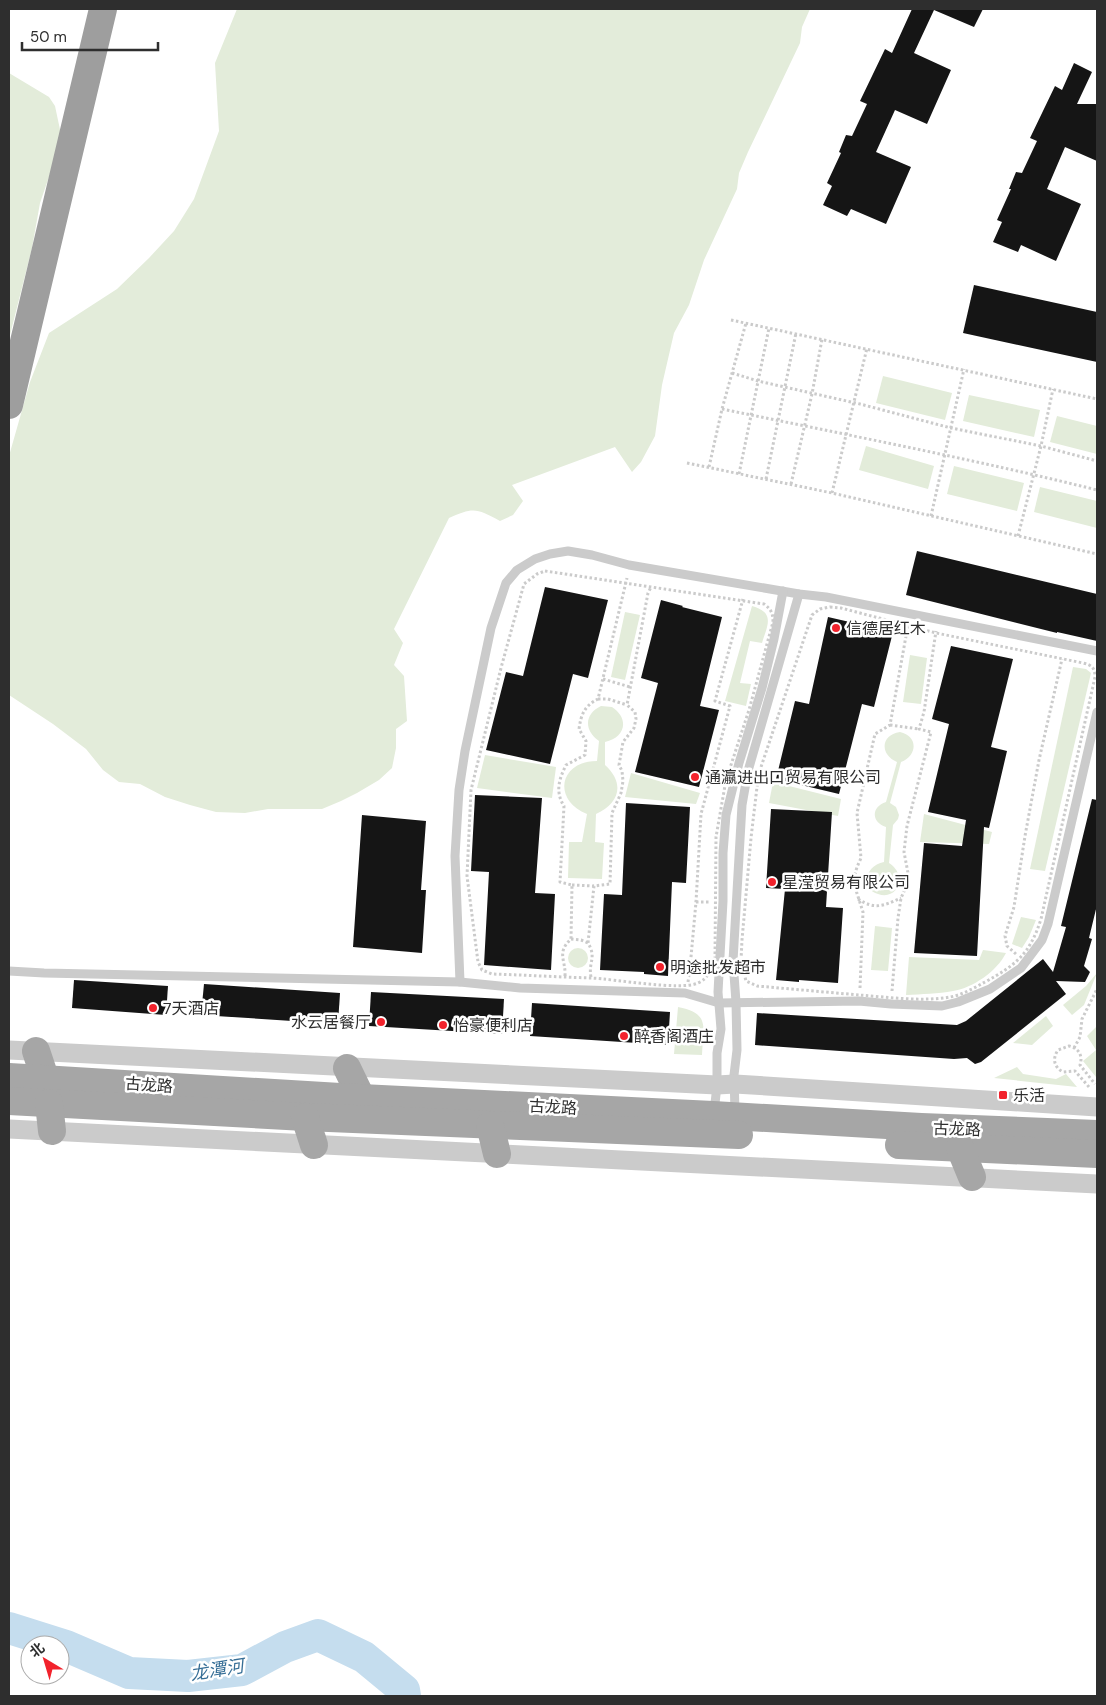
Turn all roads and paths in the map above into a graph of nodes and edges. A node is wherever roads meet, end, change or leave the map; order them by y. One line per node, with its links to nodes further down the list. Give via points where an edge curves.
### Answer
1 (99, 9): 16 (highway)
2 (731, 320): 3 (path)
3 (746, 323): 4 (path); 9 (path)
4 (769, 328): 5 (path); 10 (path)
5 (796, 333): 6 (path); 11 (path)
6 (822, 339): 7 (path); 13 (path)
7 (867, 348): 8 (path); 15 (path)
8 (964, 369): 12 (path); 21 (path)
9 (732, 372): 10 (path); 17 (path)
10 (758, 381): 11 (path); 18 (path)
11 (785, 387): 13 (path); 19 (path)
12 (1053, 389): 14 (path); 23 (path)
13 (812, 394): 15 (path); 20 (path)
14 (1097, 399)
15 (854, 402): 21 (path); 22 (path)
16 (9, 405)
17 (722, 409): 18 (path); 27 (path)
18 (751, 415): 19 (path); 28 (path)
19 (777, 420): 20 (path); 30 (path)
20 (805, 426): 22 (path); 31 (path)
21 (951, 428): 23 (path); 24 (path)
22 (846, 434): 24 (path); 33 (path)
23 (1041, 446): 25 (path); 29 (path)
24 (945, 455): 29 (path); 34 (path)
25 (1097, 462)
26 (686, 463): 27 (path)
27 (709, 467): 28 (path)
28 (739, 474): 30 (path)
29 (1033, 474): 32 (path); 35 (path)
30 (766, 479): 31 (path)
31 (791, 484): 33 (path)
32 (1097, 490)
33 (832, 493): 34 (path)
34 (931, 516): 35 (path)
35 (1018, 536): 36 (path)
36 (1097, 554)
37 (629, 565): 38 (lane); 39 (path); 71 (lane, via 592,555 550,554 516,570 506,583 491,628 478,685 459,790 455,856)
38 (654, 569): 40 (lane); 41 (path)
39 (626, 584): 41 (path); 52 (path); 69 (path, via 545,571 524,584 471,790 467,876 478,962 482,970 492,974)
40 (746, 584): 42 (lane); 44 (path)
41 (651, 587): 44 (path); 53 (path)
42 (783, 591): 43 (lane); 78 (lane, via 762,688 726,815)
43 (799, 594): 45 (lane); 79 (lane, via 744,789 733,961)
44 (743, 600): 63 (path, via 715,701 730,706 701,814); 64 (path, via 770,608 773,622 750,710 726,780 716,837)
45 (909, 614): 46 (lane); 47 (path)
46 (940, 620): 48 (path); 49 (lane)
47 (908, 626): 48 (path); 57 (path); 76 (path, via 841,608 820,609 812,615 760,770 754,806 741,960 746,981 757,986)
48 (936, 633): 51 (path); 58 (path)
49 (1066, 645): 50 (lane); 51 (path)
50 (1097, 651)
51 (1062, 659): 67 (path, via 1039,760 1014,907 1005,936 1006,946); 67 (path, via 1090,665 1095,676 1041,919 1034,940)
52 (603, 679): 53 (path); 54 (path)
53 (630, 687): 55 (path)
54 (598, 699): 55 (path); 59 (path, via 584,709 580,718 579,729 586,741 585,755 566,765 558,785 564,806 560,882)
55 (627, 705): 60 (path, via 635,712 636,719 634,728 623,742 619,765 622,787 612,813 610,884)
56 (1097, 712): 77 (lane, via 1048,924 1033,954 1006,979 974,996 942,1006)
57 (890, 725): 58 (path); 62 (path, via 875,734 857,813 861,858 853,881)
58 (919, 729): 61 (path, via 931,732 907,826 904,852 908,874)
59 (572, 885): 60 (path); 65 (path)
60 (594, 886): 66 (path)
61 (901, 898): 62 (path, via 879,906 871,906); 77 (path)
62 (858, 899): 76 (path, via 863,912)
63 (696, 902): 64 (path); 72 (path)
64 (715, 902): 72 (path, via 716,942 712,969 698,983)
65 (571, 939): 66 (path); 69 (path, via 562,953)
66 (588, 943): 70 (path, via 593,951)
67 (1020, 958): 77 (path, via 1009,968 966,992 941,998)
68 (9, 971): 71 (lane)
69 (565, 978): 70 (path); 73 (path)
70 (592, 978): 72 (path); 75 (path)
71 (460, 982): 73 (lane)
72 (687, 985)
73 (564, 989): 75 (lane)
74 (1097, 989): 80 (path, via 1082,1019 1080,1037)
75 (592, 990): 78 (lane, via 685,993)
76 (860, 998): 77 (lane); 77 (path); 79 (lane)
77 (891, 1001)
78 (719, 1002): 79 (lane); 86 (lane, via 721,1029 717,1053)
79 (736, 1002): 86 (lane)
80 (1074, 1048): 85 (path, via 1080,1054 1080,1065); 87 (path, via 1066,1046 1058,1050 1056,1066 1063,1072 1075,1071)
81 (9, 1050): 82 (street)
82 (36, 1051): 83 (street); 88 (main road)
83 (347, 1068): 86 (street); 89 (main road)
84 (9, 1077): 88 (main road, 古龙路)
85 (1095, 1084)
86 (726, 1085): 91 (street); 92 (lane); 92 (lane)
87 (1089, 1087)
88 (47, 1091): 89 (main road, 古龙路); 90 (main road, 古龙路); 93 (main road, 古龙路); 96 (main road)
89 (362, 1099): 92 (main road, 古龙路)
90 (9, 1101)
91 (1097, 1107)
92 (724, 1115): 97 (main road, 古龙路)
93 (305, 1117): 94 (main road, 古龙路); 98 (main road)
94 (490, 1125): 99 (main road, 古龙路, via 728,1134); 100 (main road)
95 (9, 1129): 96 (street)
96 (52, 1131): 98 (street)
97 (1097, 1134)
98 (314, 1145): 100 (street)
99 (960, 1148): 101 (main road, 古龙路); 102 (main road)
100 (496, 1154): 102 (street)
101 (1097, 1154)
102 (972, 1178): 103 (street)
103 (1097, 1184)

